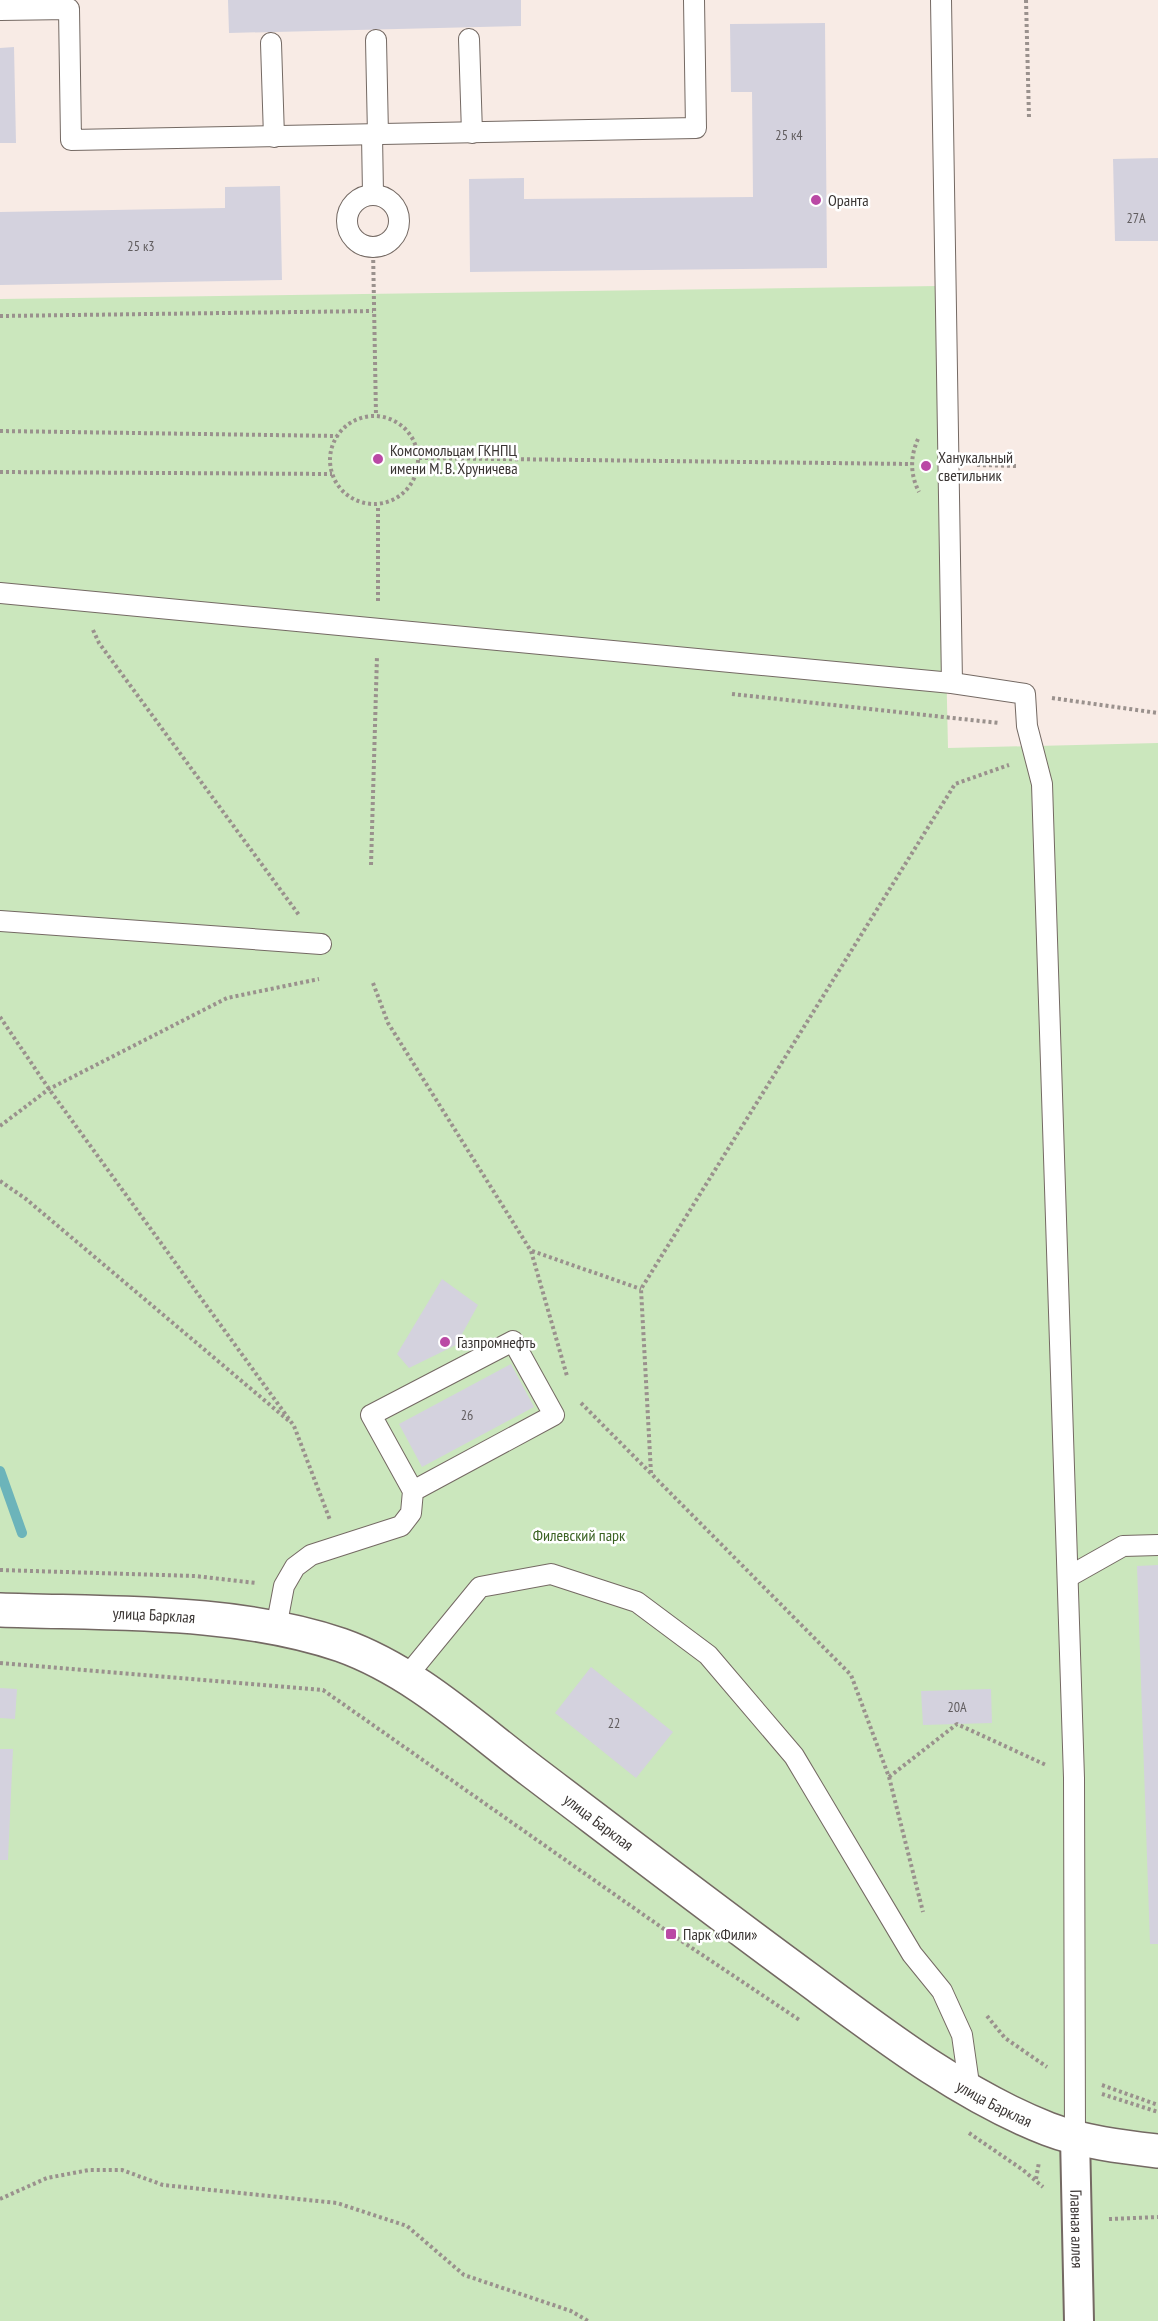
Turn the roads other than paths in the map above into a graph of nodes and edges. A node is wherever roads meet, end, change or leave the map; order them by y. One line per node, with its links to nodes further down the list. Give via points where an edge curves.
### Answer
1 (694, 0): 8 (lane, via 696,129)
2 (941, 0): 13 (lane)
3 (74, 4): 4 (lane); 10 (lane, via 71,140)
4 (0, 10)
5 (469, 39): 8 (lane)
6 (376, 40): 9 (lane)
7 (272, 43): 10 (lane)
8 (472, 133): 9 (lane)
9 (375, 135): 10 (lane); 11 (lane)
10 (274, 137)
11 (373, 194): 11 (lane, via 385,196 399,215 394,237 374,248 352,238 347,227 352,204 361,196)
12 (0, 593): 13 (lane)
13 (952, 683): 18 (lane, via 1025,694 1027,726 1042,784)
14 (0, 921): 15 (lane)
15 (321, 944)
16 (413, 1491): 16 (lane, via 371,1416 513,1341 554,1416); 20 (lane, via 411,1512 401,1526 311,1555 295,1567 284,1586)
17 (1158, 1545): 18 (lane, via 1123,1546)
18 (1068, 1576): 23 (lane, via 1074,1778)
19 (0, 1610): 20 (street, улица Барклая, via 194,1618)
20 (276, 1628): 21 (street, улица Барклая, via 341,1646)
21 (407, 1676): 22 (street, улица Барклая, via 779,1958); 22 (lane, via 480,1587 551,1574 637,1602 708,1655 794,1756 912,1954 942,1991 963,2035)
22 (970, 2091): 23 (street, улица Барклая, via 1047,2129)
23 (1075, 2137): 24 (street, улица Барклая); 25 (street, Главная аллея)
24 (1158, 2151)
25 (1079, 2321)

